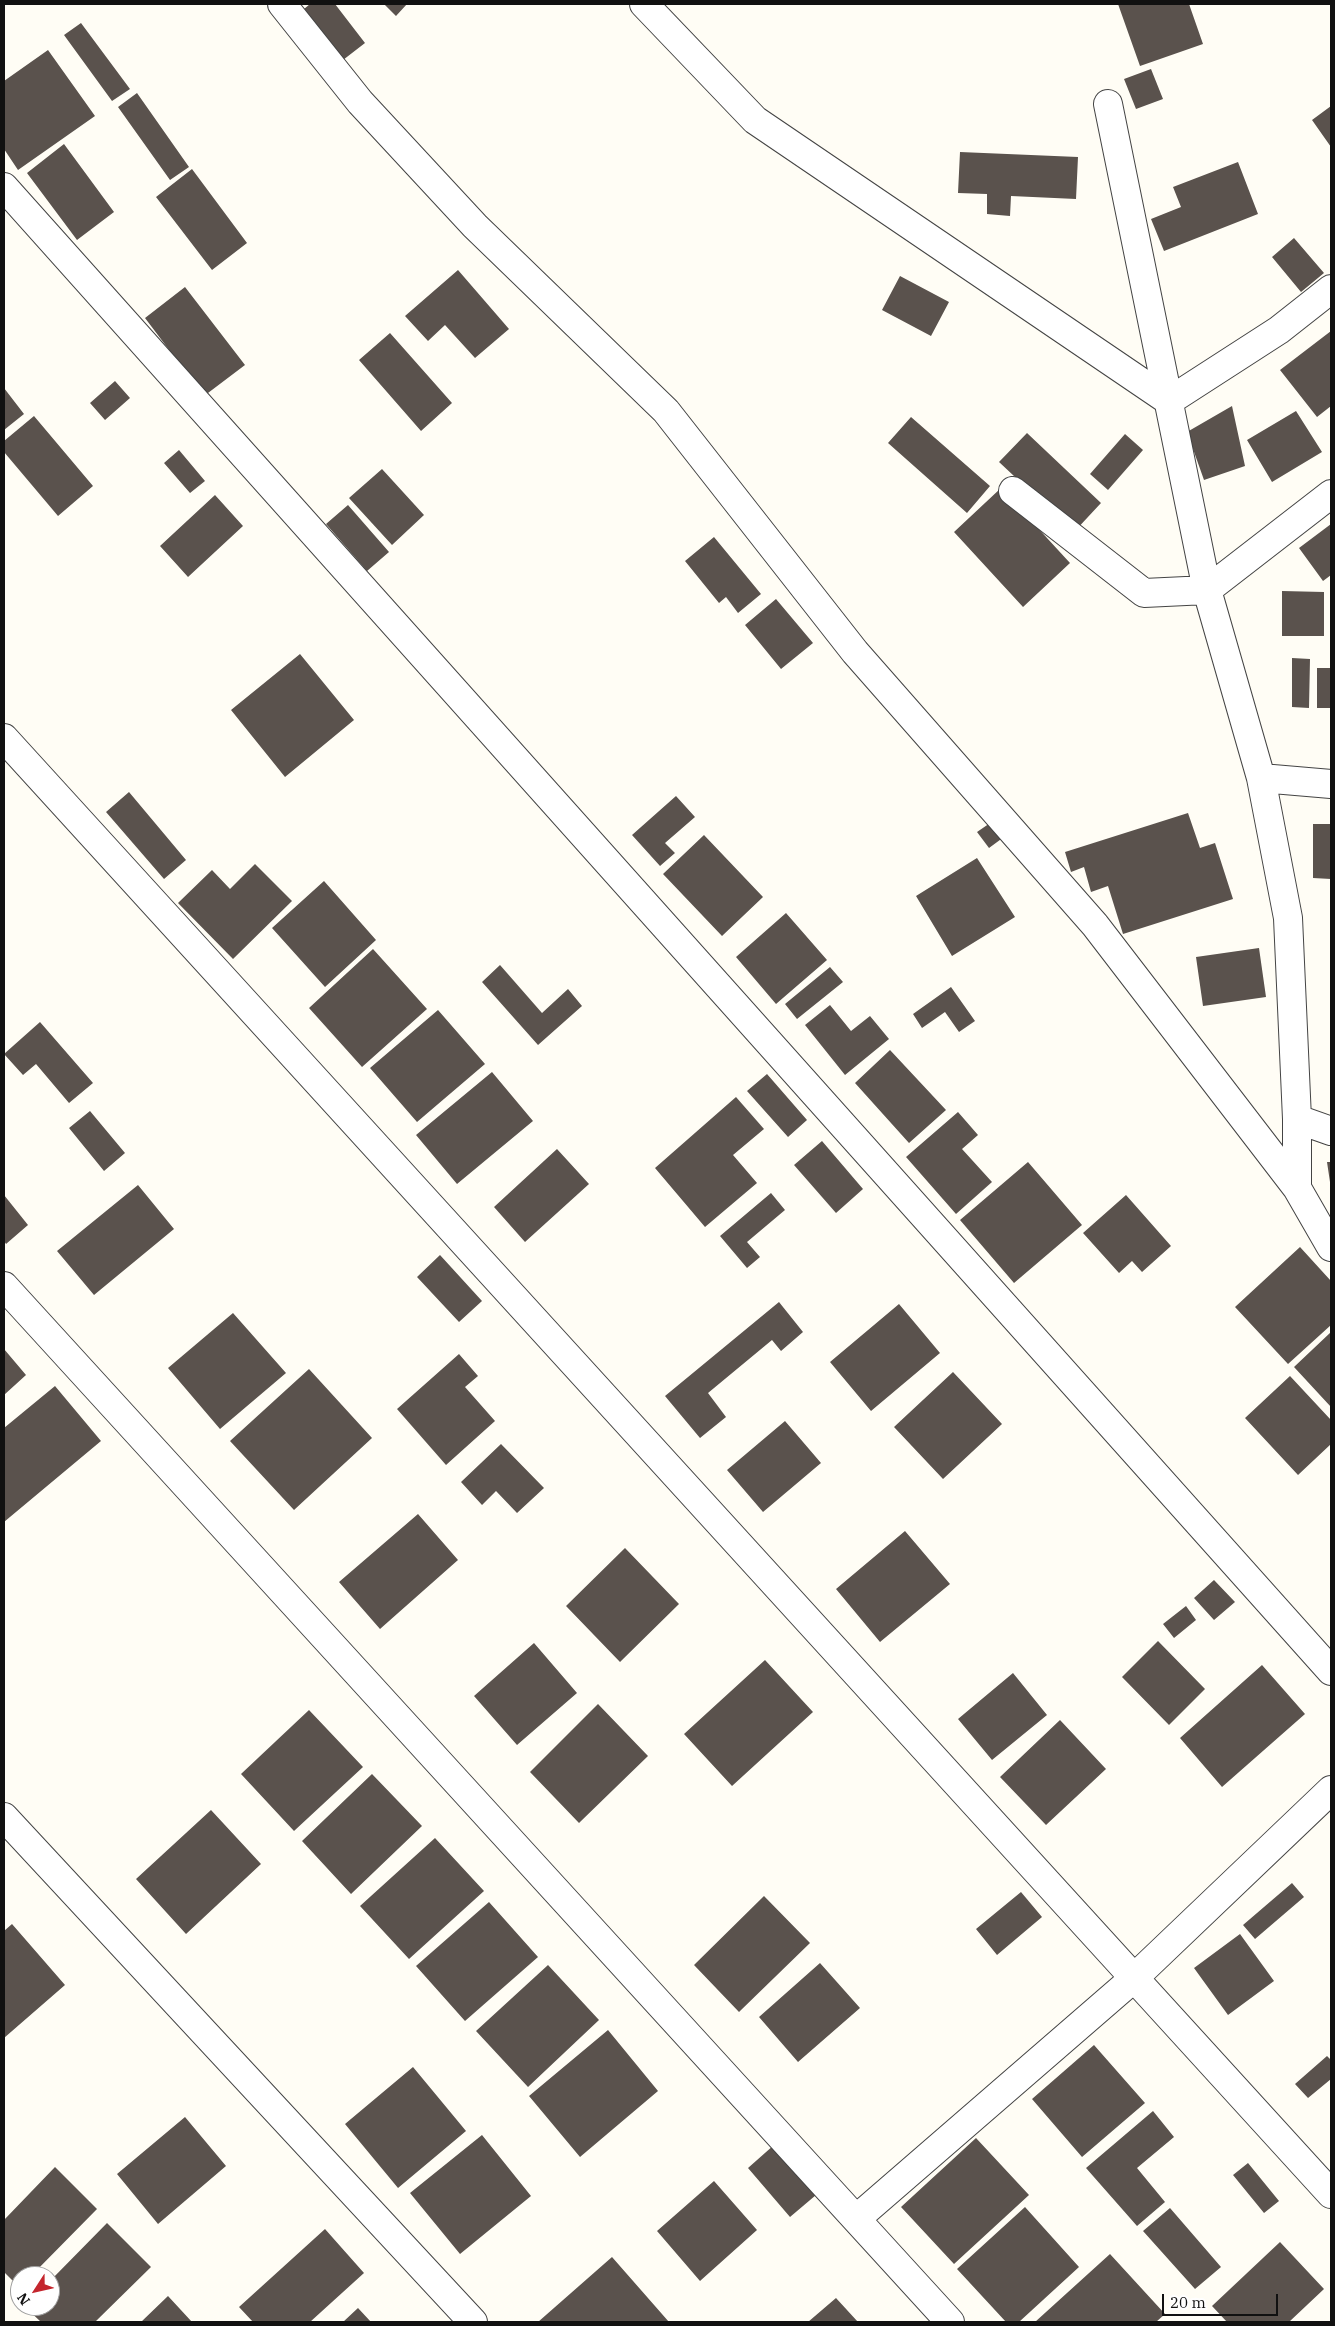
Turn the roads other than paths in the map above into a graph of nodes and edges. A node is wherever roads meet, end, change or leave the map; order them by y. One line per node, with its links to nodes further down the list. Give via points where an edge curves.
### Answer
1 (282, 4): 15 (street, via 360,102 475,226 666,411 855,652 1095,924)
2 (644, 4): 6 (street, via 755,120)
3 (1108, 104): 6 (street)
4 (4, 187): 18 (street)
5 (1331, 290): 6 (street, via 1279,330)
6 (1169, 401): 9 (street)
7 (1013, 491): 9 (street, via 1144,593)
8 (1331, 494): 9 (street)
9 (1207, 590): 11 (street)
10 (4, 738): 21 (street)
11 (1261, 778): 12 (street); 13 (street, via 1288,918)
12 (1331, 784)
13 (1296, 1119): 14 (street); 15 (street)
14 (1331, 1131)
15 (1296, 1188): 16 (street)
16 (1331, 1247)
17 (4, 1286): 23 (street)
18 (1331, 1671)
19 (1331, 1790): 21 (street)
20 (4, 1817): 24 (street)
21 (1133, 1980): 22 (street); 23 (street)
22 (1331, 2194)
23 (856, 2219): 25 (street)
24 (473, 2322)
25 (950, 2322)

